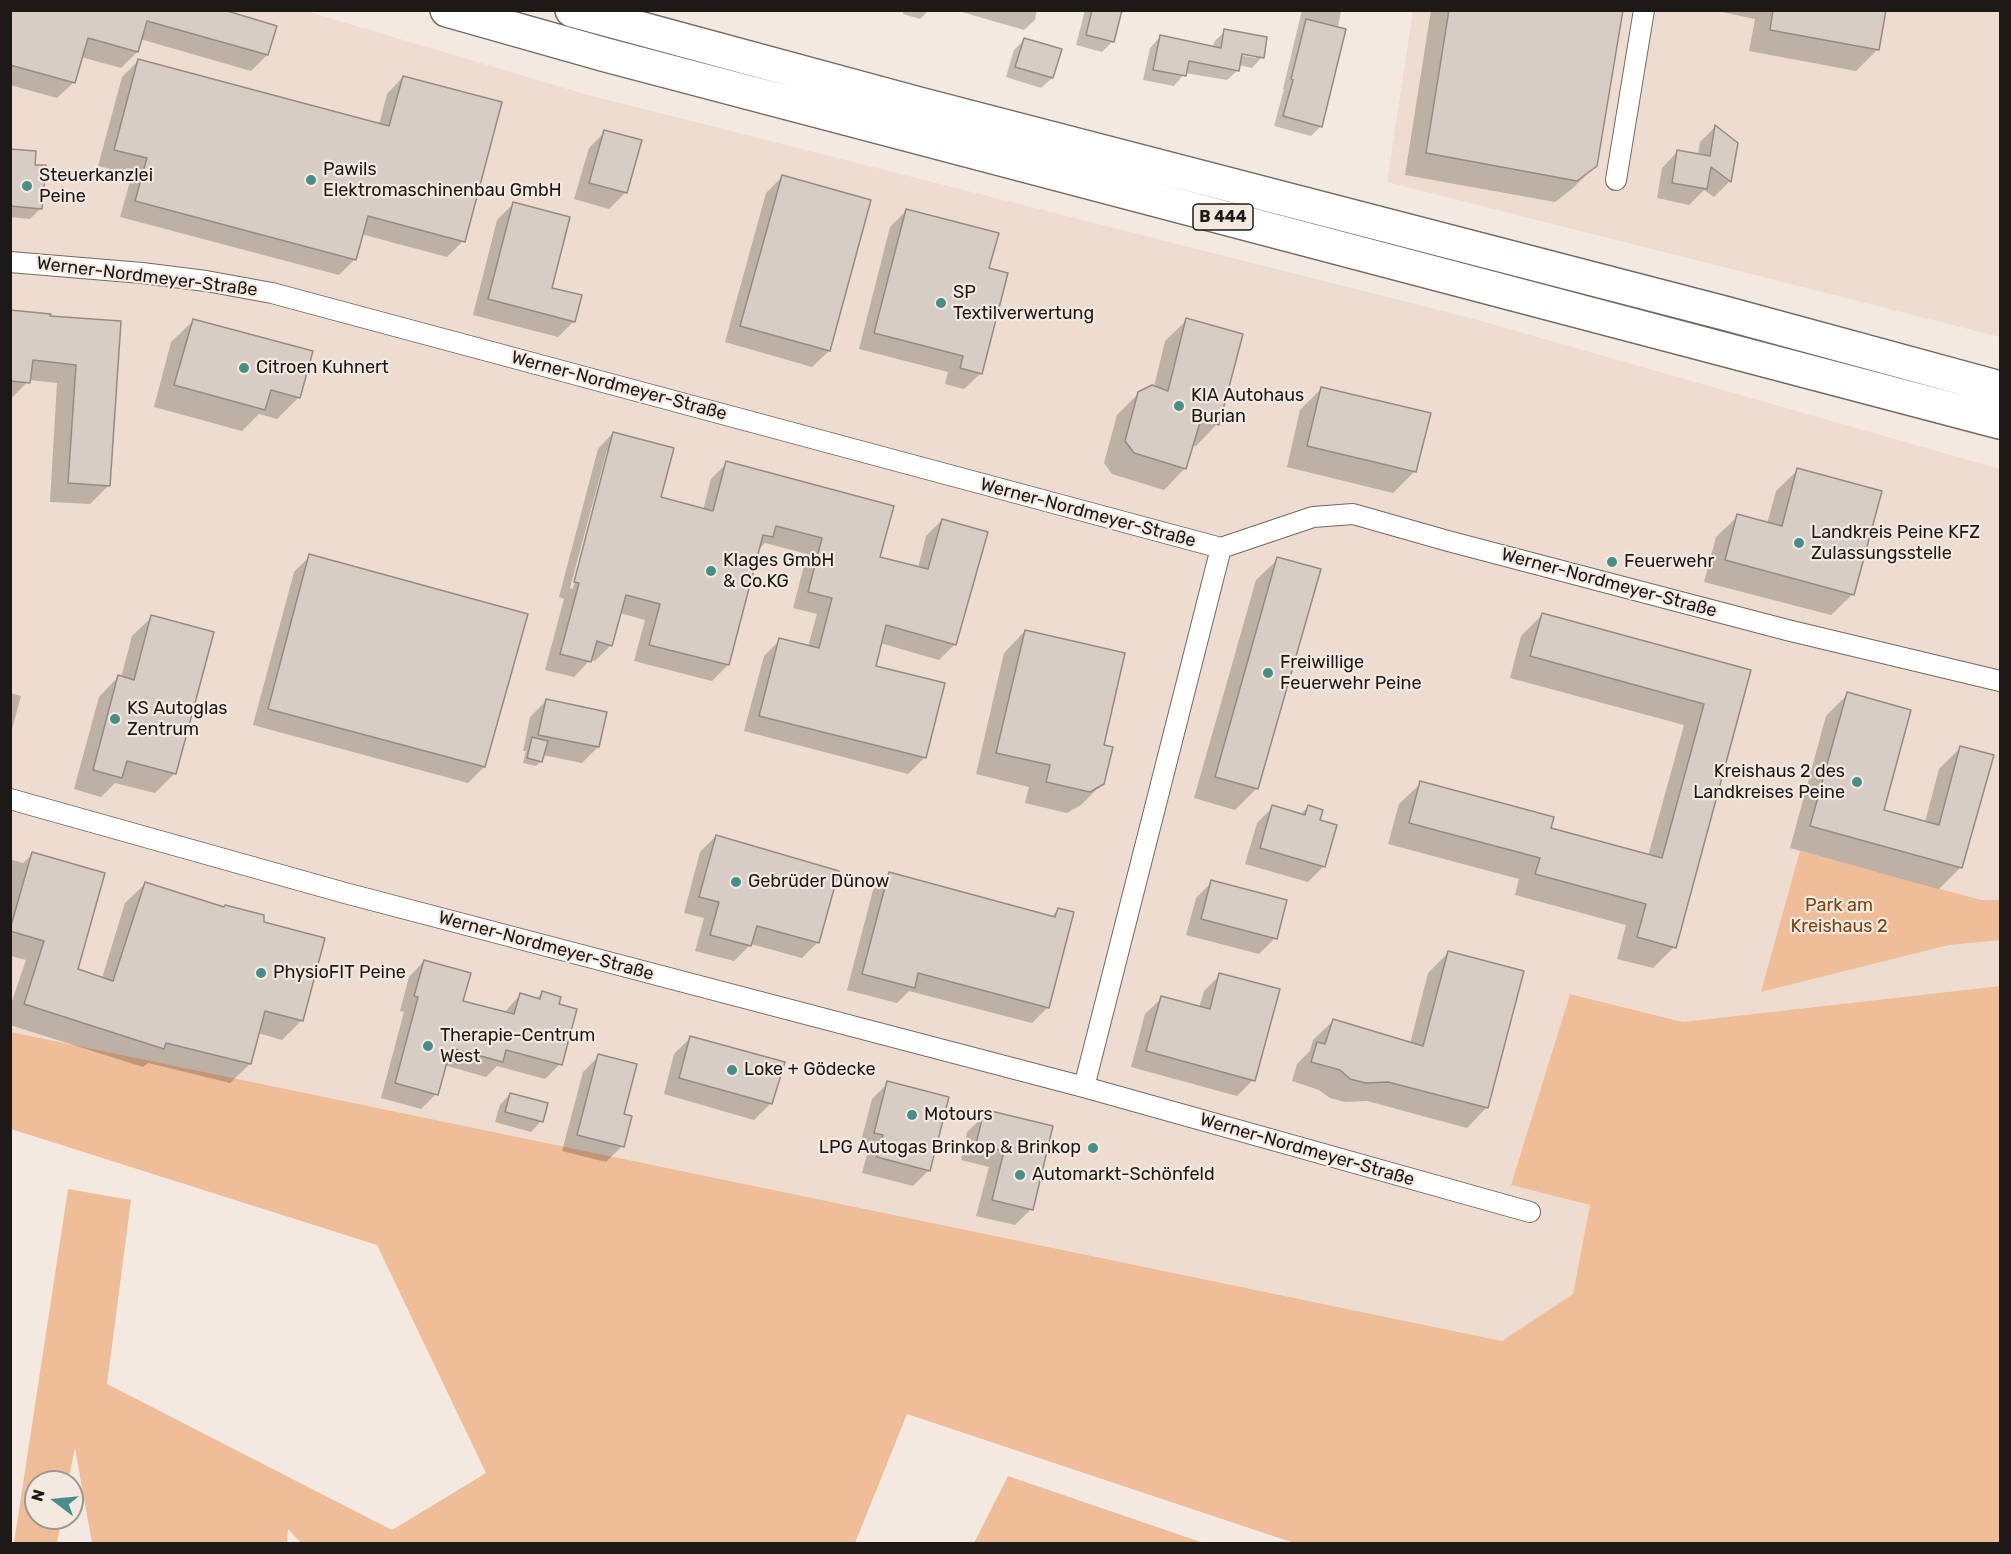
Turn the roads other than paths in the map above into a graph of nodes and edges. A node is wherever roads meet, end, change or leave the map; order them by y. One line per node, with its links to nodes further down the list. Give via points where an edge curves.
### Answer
1 (447, 10): 7 (highway, B 444)
2 (572, 10): 6 (highway, B 444)
3 (1644, 10): 4 (street)
4 (1616, 180)
5 (10, 262): 8 (street, Werner-Nordmeyer-Straße, via 153,274 272,292)
6 (2001, 388)
7 (2001, 422)
8 (1221, 548): 9 (street, Werner-Nordmeyer-Straße, via 1312,517 1353,514 1787,630); 11 (street, Werner-Nordmeyer-Straße)
9 (2001, 681)
10 (10, 799): 11 (street, Werner-Nordmeyer-Straße, via 345,893)
11 (1084, 1087): 12 (street, Werner-Nordmeyer-Straße)
12 (1530, 1212)

